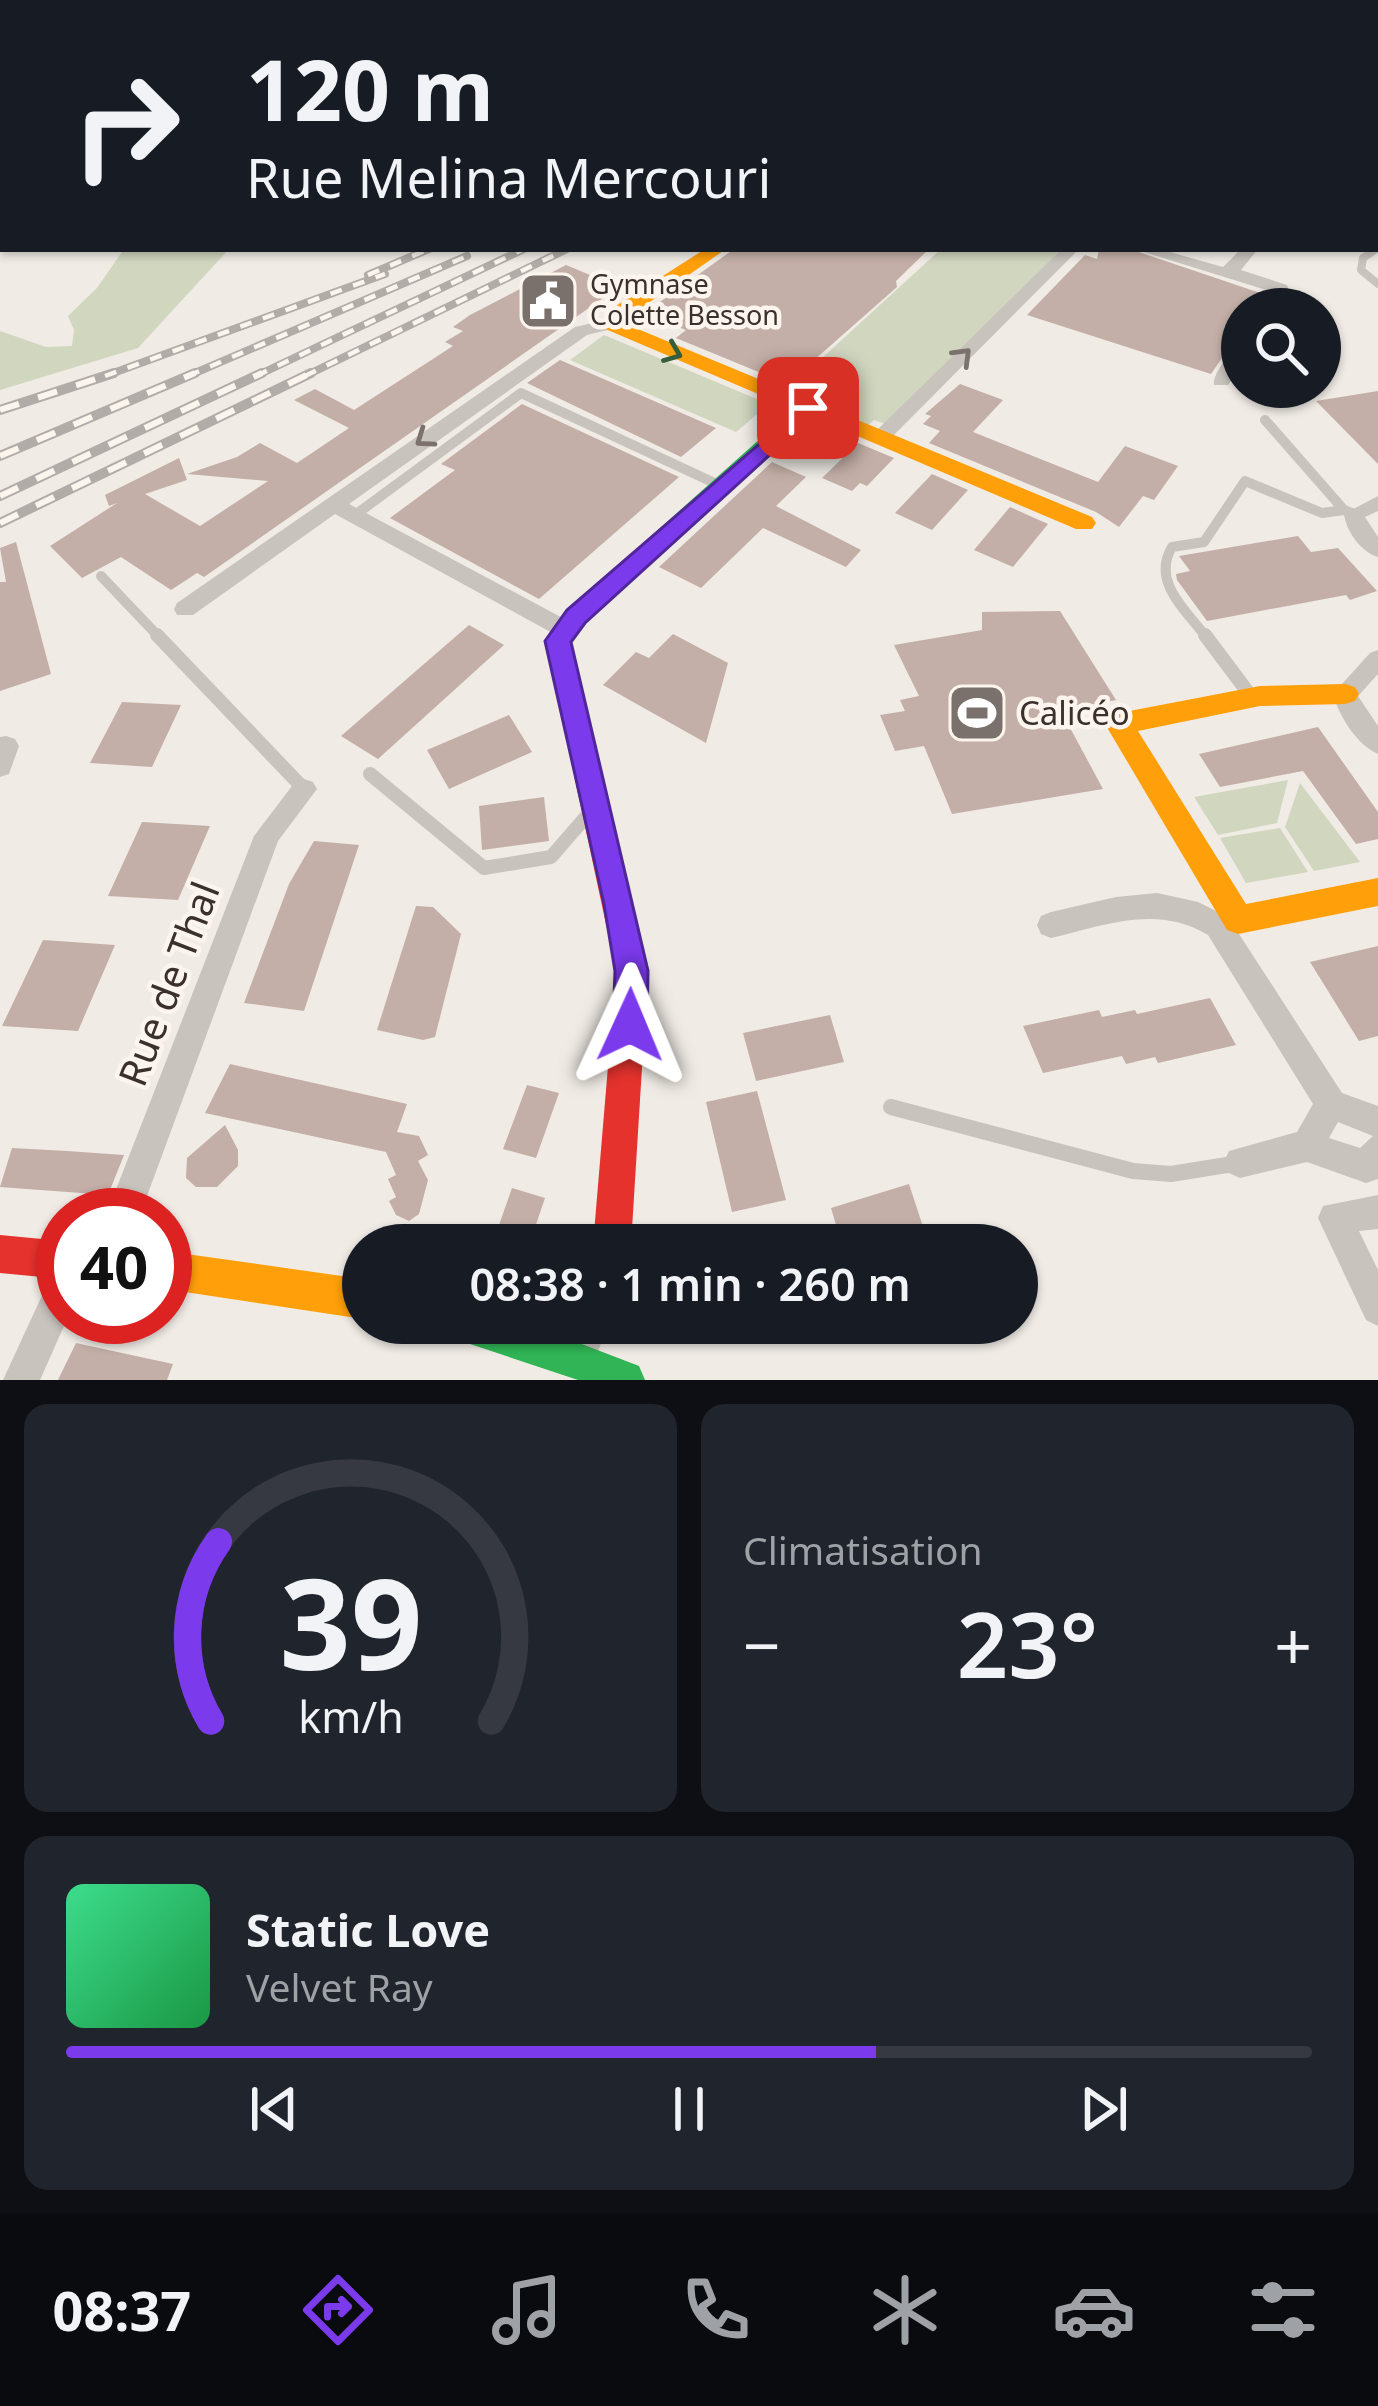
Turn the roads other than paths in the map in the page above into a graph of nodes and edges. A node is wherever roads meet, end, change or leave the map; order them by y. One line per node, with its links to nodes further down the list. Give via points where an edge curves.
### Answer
1 (712, 252): 9 (street)
2 (1068, 252): 12 (street, one-way to 2)
3 (1153, 252): 6 (street)
4 (1247, 252): 6 (street)
5 (1372, 252): 7 (lane, via 1360,270)
6 (1229, 272): 8 (street)
7 (1378, 284)
8 (1278, 288)
9 (610, 324): 10 (street, one-way to 10); 14 (street, one-way to 14, via 581,331)
10 (808, 408): 12 (street); 13 (street)
11 (1264, 420): 16 (lane)
12 (880, 438): 18 (street)
13 (721, 486): 17 (lane, via 521,393); 22 (street)
14 (332, 502): 17 (street); 21 (street)
15 (1378, 503): 16 (street)
16 (1349, 512): 19 (street); 25 (lane, via 1322,513 1245,482 1204,542 1172,547 1165,557 1168,586)
17 (355, 514): 22 (street)
18 (1084, 523)
19 (1378, 550)
20 (101, 576): 30 (lane)
21 (185, 609)
22 (564, 629): 31 (street, via 558,648)
23 (1378, 659): 24 (street)
24 (1345, 694): 25 (street); 26 (street)
25 (1253, 700): 33 (street, via 1119,724)
26 (1378, 744)
27 (0, 747): 28 (street, via 6,746)
28 (0, 767)
29 (370, 774): 31 (lane, via 484,868 551,857)
30 (304, 789): 41 (street, Rue de Thal, via 267,836)
31 (596, 805): 43 (street, via 632,971)
32 (1378, 892): 33 (street)
33 (1228, 923): 34 (street, via 1159,902); 35 (street)
34 (1051, 925)
35 (1331, 1104): 37 (street); 38 (street)
36 (891, 1107): 40 (lane, via 1133,1171 1171,1174)
37 (1378, 1122)
38 (1307, 1147): 39 (street, via 1366,1167); 40 (street)
39 (1378, 1150)
40 (1240, 1162)
41 (133, 1188)
42 (1378, 1212): 48 (street, via 1335,1218)
43 (614, 1224)
44 (0, 1254): 45 (street)
45 (36, 1257)
46 (192, 1274): 47 (street)
47 (342, 1296)
48 (1378, 1308)
49 (37, 1344): 53 (street)
50 (530, 1344): 52 (street)
51 (583, 1344): 52 (street)
52 (578, 1359): 54 (street)
53 (21, 1380)
54 (626, 1380)

